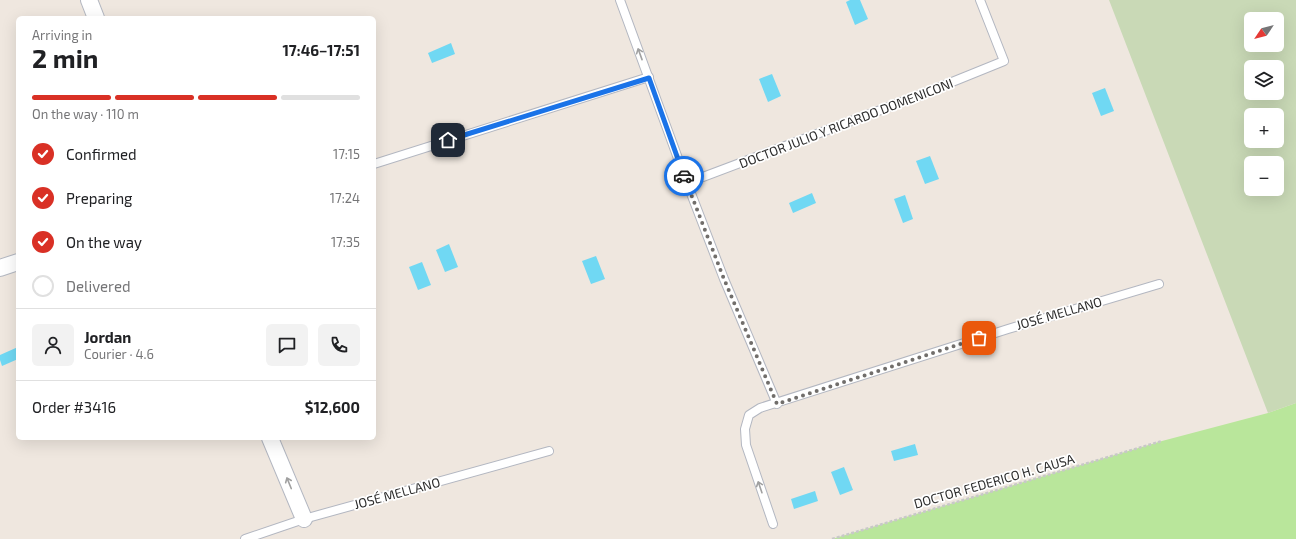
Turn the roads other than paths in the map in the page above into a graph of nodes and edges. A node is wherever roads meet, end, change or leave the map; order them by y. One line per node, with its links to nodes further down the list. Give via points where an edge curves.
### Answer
1 (89, 0): 4 (street)
2 (620, 0): 5 (lane, one-way to 2)
3 (980, 0): 7 (lane, DOCTOR JULIO Y RICARDO DOMENICONI, via 1004,61)
4 (95, 16)
5 (649, 78): 6 (lane); 7 (lane)
6 (376, 163)
7 (687, 183): 11 (lane)
8 (16, 263): 9 (street)
9 (0, 268)
10 (1159, 284): 11 (lane, JOSÉ MELLANO, via 1008,328)
11 (777, 404): 15 (lane, JOSÉ MELLANO, one-way to 11, via 746,445 745,429 749,415 760,408)
12 (271, 440): 14 (street, one-way to 12)
13 (549, 451): 14 (lane, JOSÉ MELLANO)
14 (304, 519): 16 (lane, JOSÉ MELLANO)
15 (773, 524)
16 (245, 539)

